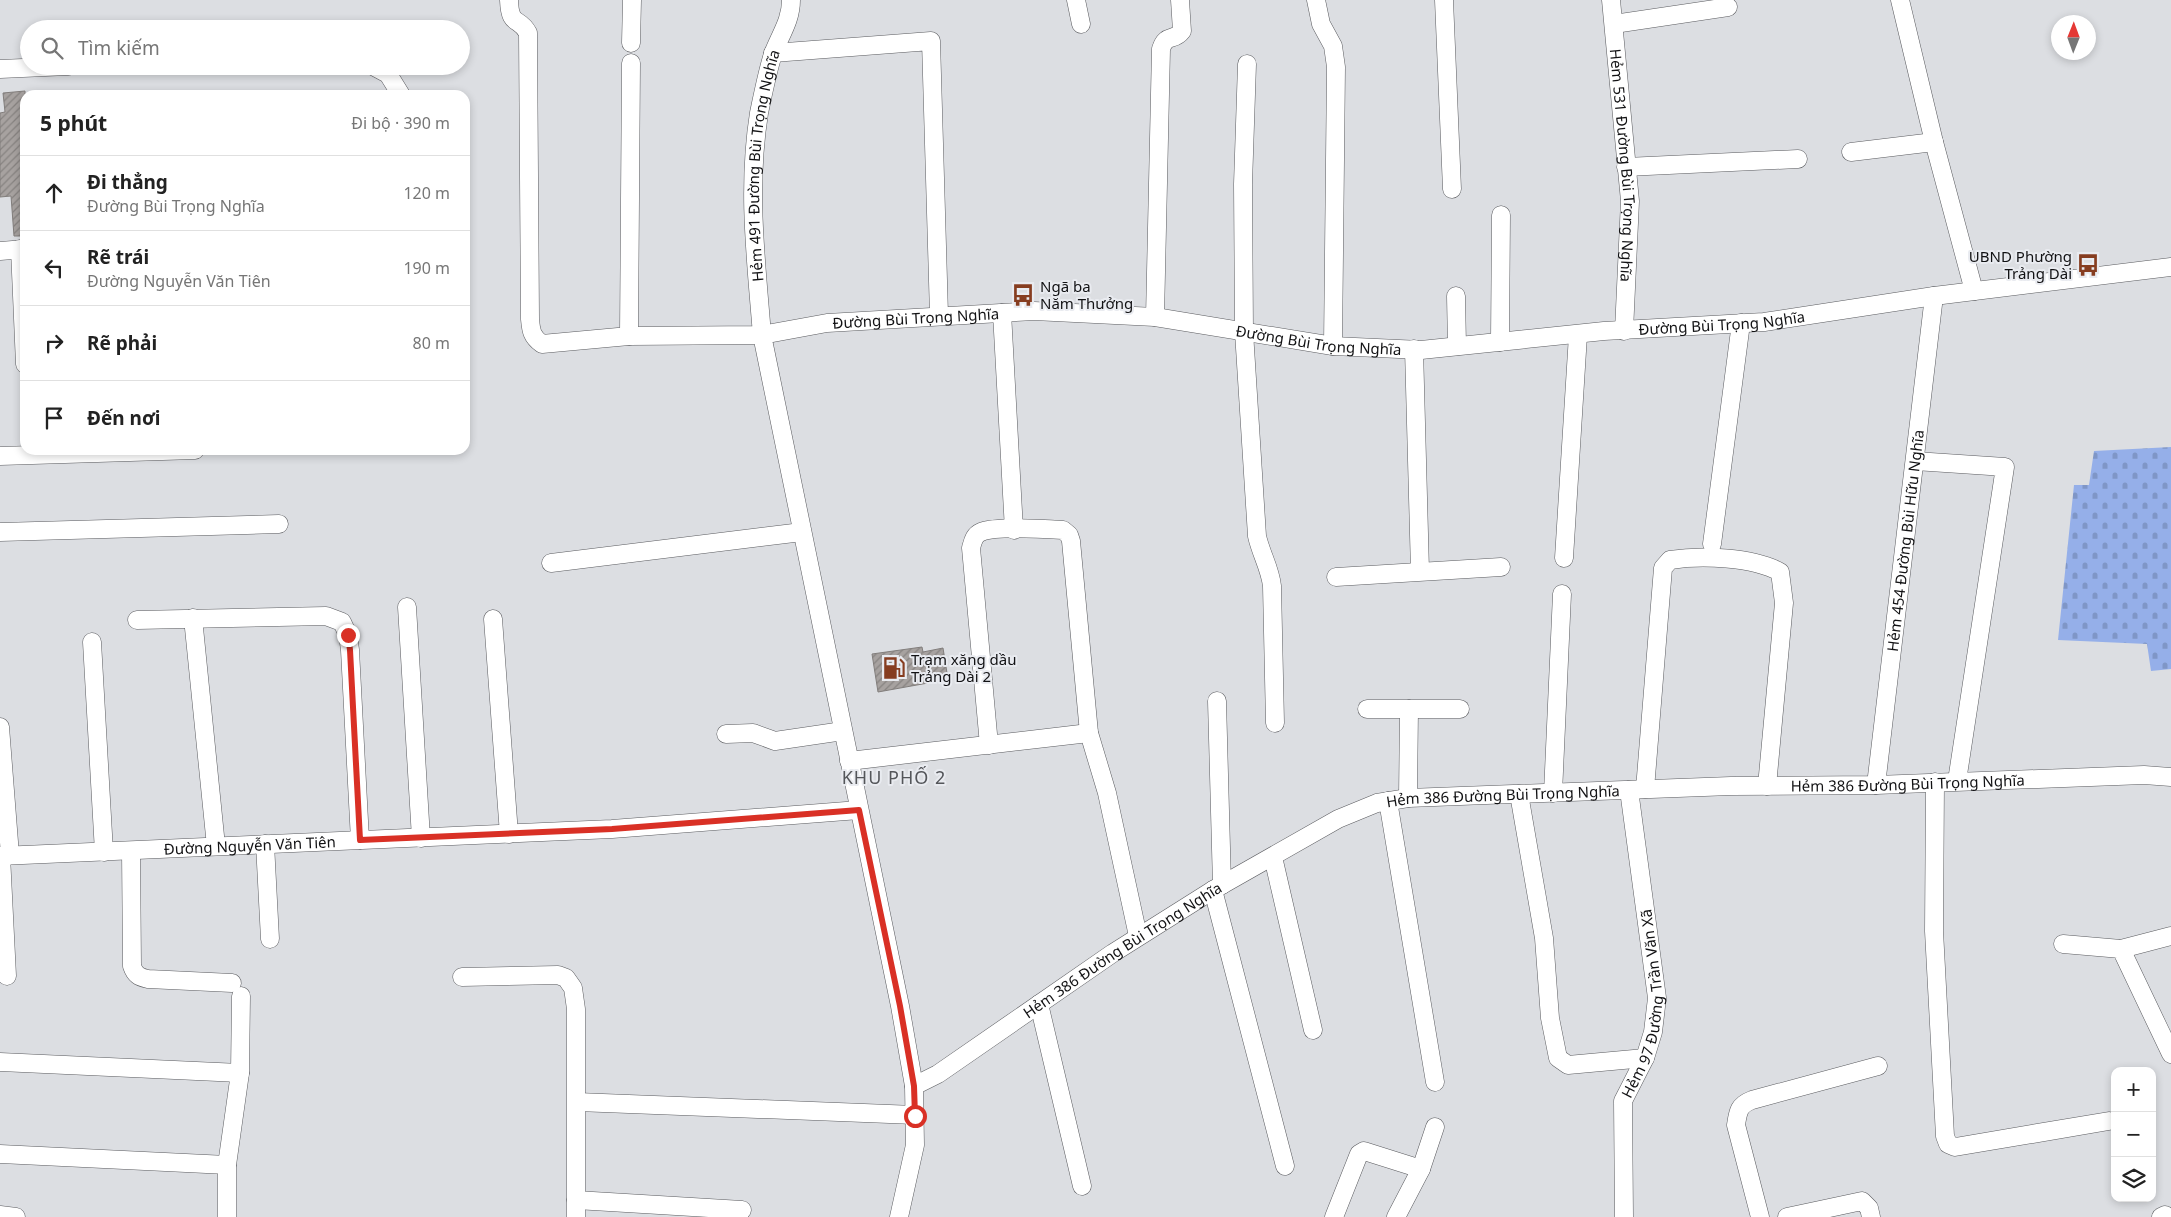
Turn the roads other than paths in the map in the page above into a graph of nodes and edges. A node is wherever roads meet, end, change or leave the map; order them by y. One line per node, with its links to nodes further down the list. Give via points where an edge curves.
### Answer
1 (510, 0): 41 (street, Đường Bùi Trọng Nghĩa, via 510,15 528,33 531,331 534,339 542,344)
2 (632, 0): 13 (street)
3 (791, 0): 14 (street, Hẻm 491 Đường Bùi Trọng Nghĩa, via 788,21)
4 (1076, 0): 11 (street)
5 (1180, 0): 35 (street, via 1182,31 1175,37 1166,38 1161,49)
6 (1316, 0): 43 (street, via 1321,24 1333,46 1336,67)
7 (1444, 0): 25 (street)
8 (1611, 0): 12 (street, Hẻm 531 Đường Bùi Trọng Nghĩa)
9 (1900, 0): 21 (street)
10 (1728, 7): 12 (street)
11 (1081, 24)
12 (1614, 24): 24 (street, Hẻm 531 Đường Bùi Trọng Nghĩa)
13 (631, 43)
14 (773, 53): 34 (street, via 931,41); 39 (street, Hẻm 491 Đường Bùi Trọng Nghĩa, via 754,143 752,181)
15 (631, 63): 41 (street)
16 (1247, 64): 38 (street, via 1243,184)
17 (20, 68): 18 (street)
18 (0, 69)
19 (389, 75): 20 (street)
20 (398, 90)
21 (1934, 142): 22 (street); 30 (street)
22 (1851, 152)
23 (1798, 159): 24 (street)
24 (1626, 167): 37 (street, Hẻm 531 Đường Bùi Trọng Nghĩa, via 1630,201)
25 (1452, 189)
26 (1501, 215): 42 (street)
27 (20, 249): 28 (street)
28 (0, 251)
29 (2171, 267): 30 (street, Đường Bùi Trọng Nghĩa)
30 (1974, 291): 32 (street, Đường Bùi Trọng Nghĩa)
31 (1456, 296): 44 (street)
32 (1934, 296): 36 (street, Đường Bùi Trọng Nghĩa); 48 (street, Hẻm 454 Đường Bùi Hữu Nghĩa)
33 (1002, 313): 34 (street, Đường Bùi Trọng Nghĩa); 35 (street, Đường Bùi Trọng Nghĩa, via 1034,311); 50 (street)
34 (939, 315): 39 (street, Đường Bùi Trọng Nghĩa, via 827,323)
35 (1156, 317): 38 (street, Đường Bùi Trọng Nghĩa)
36 (1741, 323): 37 (street, Đường Bùi Trọng Nghĩa); 53 (street)
37 (1624, 331): 40 (street, Đường Bùi Trọng Nghĩa)
38 (1244, 332): 43 (street, Đường Bùi Trọng Nghĩa); 69 (street, via 1258,536 1270,568 1272,586)
39 (762, 335): 41 (street, Đường Bùi Trọng Nghĩa); 52 (street)
40 (1578, 335): 42 (street, Đường Bùi Trọng Nghĩa); 54 (street)
41 (629, 336)
42 (1500, 342): 44 (street, Đường Bùi Trọng Nghĩa)
43 (1333, 346): 45 (street, Đường Bùi Trọng Nghĩa)
44 (1457, 346): 45 (street, Đường Bùi Trọng Nghĩa)
45 (1414, 349): 57 (street)
46 (20, 454): 47 (street)
47 (0, 456)
48 (1915, 461): 77 (street, via 2005,467); 80 (street, Hẻm 454 Đường Bùi Hữu Nghĩa)
49 (279, 524): 51 (street)
50 (1014, 530): 72 (street, via 1063,530 1069,535); 74 (street, via 981,532 974,537 971,548)
51 (0, 532)
52 (802, 532): 55 (street); 71 (street)
53 (1712, 544)
54 (1564, 558)
55 (551, 563)
56 (1501, 567): 57 (street)
57 (1420, 571): 58 (street)
58 (1336, 577)
59 (1562, 594): 82 (street)
60 (407, 607): 88 (street)
61 (193, 618): 63 (street); 89 (street, via 326,616 342,622 350,650); 91 (street)
62 (493, 619): 87 (street)
63 (137, 620)
64 (92, 642): 93 (street)
65 (1217, 702): 96 (street)
66 (1367, 709): 67 (street)
67 (1409, 709): 68 (street); 84 (street)
68 (1460, 709)
69 (1275, 723)
70 (0, 727): 94 (street)
71 (843, 731): 73 (street, via 775,741 753,732); 75 (street)
72 (1089, 733): 74 (street); 97 (street)
73 (726, 734)
74 (988, 745): 75 (street)
75 (849, 761): 86 (street)
76 (2171, 776): 77 (street, Hẻm 386 Đường Bùi Trọng Nghĩa)
77 (1957, 781): 78 (street, Hẻm 386 Đường Bùi Trọng Nghĩa)
78 (1935, 782): 80 (street, Hẻm 386 Đường Bùi Trọng Nghĩa); 115 (street, via 1934,931 1948,1144 1955,1147)
79 (1767, 786): 80 (street, Hẻm 386 Đường Bùi Trọng Nghĩa); 81 (street, Hẻm 386 Đường Bùi Trọng Nghĩa); 81 (street, Hẻm 97 Đường Trần Văn Xã, via 1784,603 1780,572 1768,565 1700,557 1670,560 1663,568)
80 (1876, 786)
81 (1637, 789): 82 (street, Hẻm 386 Đường Bùi Trọng Nghĩa); 107 (street, Hẻm 97 Đường Trần Văn Xã, via 1657,998 1653,1032)
82 (1553, 792): 83 (street, Hẻm 386 Đường Bùi Trọng Nghĩa)
83 (1518, 794): 84 (street, Hẻm 386 Đường Bùi Trọng Nghĩa); 107 (street, via 1544,938 1554,1048 1558,1058 1568,1065)
84 (1408, 798): 85 (street, Hẻm 386 Đường Bùi Trọng Nghĩa)
85 (1388, 801): 95 (street, Hẻm 386 Đường Bùi Trọng Nghĩa, via 1338,819); 111 (street)
86 (859, 810): 87 (street, Đường Nguyễn Văn Tiên); 112 (street)
87 (509, 834): 88 (street, Đường Nguyễn Văn Tiên)
88 (421, 838): 89 (street, Đường Nguyễn Văn Tiên)
89 (360, 840): 90 (street, Đường Nguyễn Văn Tiên)
90 (264, 844): 91 (street, Đường Nguyễn Văn Tiên); 99 (street)
91 (216, 846): 92 (street, Đường Nguyễn Văn Tiên)
92 (130, 851): 93 (street, Đường Nguyễn Văn Tiên); 110 (street, via 132,966 135,973 148,979 237,990)
93 (104, 852): 94 (street, Đường Nguyễn Văn Tiên)
94 (4, 855): 102 (street)
95 (1273, 857): 96 (street, Hẻm 386 Đường Bùi Trọng Nghĩa); 105 (street)
96 (1218, 888): 97 (street, Hẻm 386 Đường Bùi Trọng Nghĩa); 119 (street)
97 (1138, 936): 104 (street, Hẻm 386 Đường Bùi Trọng Nghĩa)
98 (2171, 936): 101 (street)
99 (270, 939)
100 (2063, 944): 101 (street)
101 (2121, 949): 106 (street)
102 (8, 976)
103 (462, 977): 113 (street, via 558,975 566,978 572,988 576,1010)
104 (1039, 1004): 112 (street, Hẻm 386 Đường Bùi Trọng Nghĩa, via 938,1074); 121 (street)
105 (1313, 1030)
106 (2171, 1054)
107 (1645, 1058): 130 (street, Hẻm 97 Đường Trần Văn Xã, via 1623,1101)
108 (0, 1062): 110 (street)
109 (1878, 1066): 131 (street, via 1744,1103 1738,1111 1736,1125)
110 (240, 1073): 118 (street)
111 (1435, 1082)
112 (914, 1086): 114 (street)
113 (577, 1102): 114 (street); 122 (street)
114 (915, 1116): 127 (street, via 915,1145)
115 (2109, 1121)
116 (1435, 1127): 120 (street)
117 (0, 1154): 118 (street)
118 (227, 1165): 126 (street)
119 (1285, 1166)
120 (1421, 1169): 128 (street, via 1364,1151 1359,1154); 129 (street)
121 (1082, 1186)
122 (576, 1209): 123 (street)
123 (742, 1210)
124 (0, 1215): 125 (street)
125 (16, 1217)
126 (227, 1217)
127 (899, 1217)
128 (1334, 1217)
129 (1396, 1217)
130 (1624, 1217)
131 (1760, 1217)
132 (1787, 1217): 133 (street, via 1862,1201)
133 (1872, 1217)

